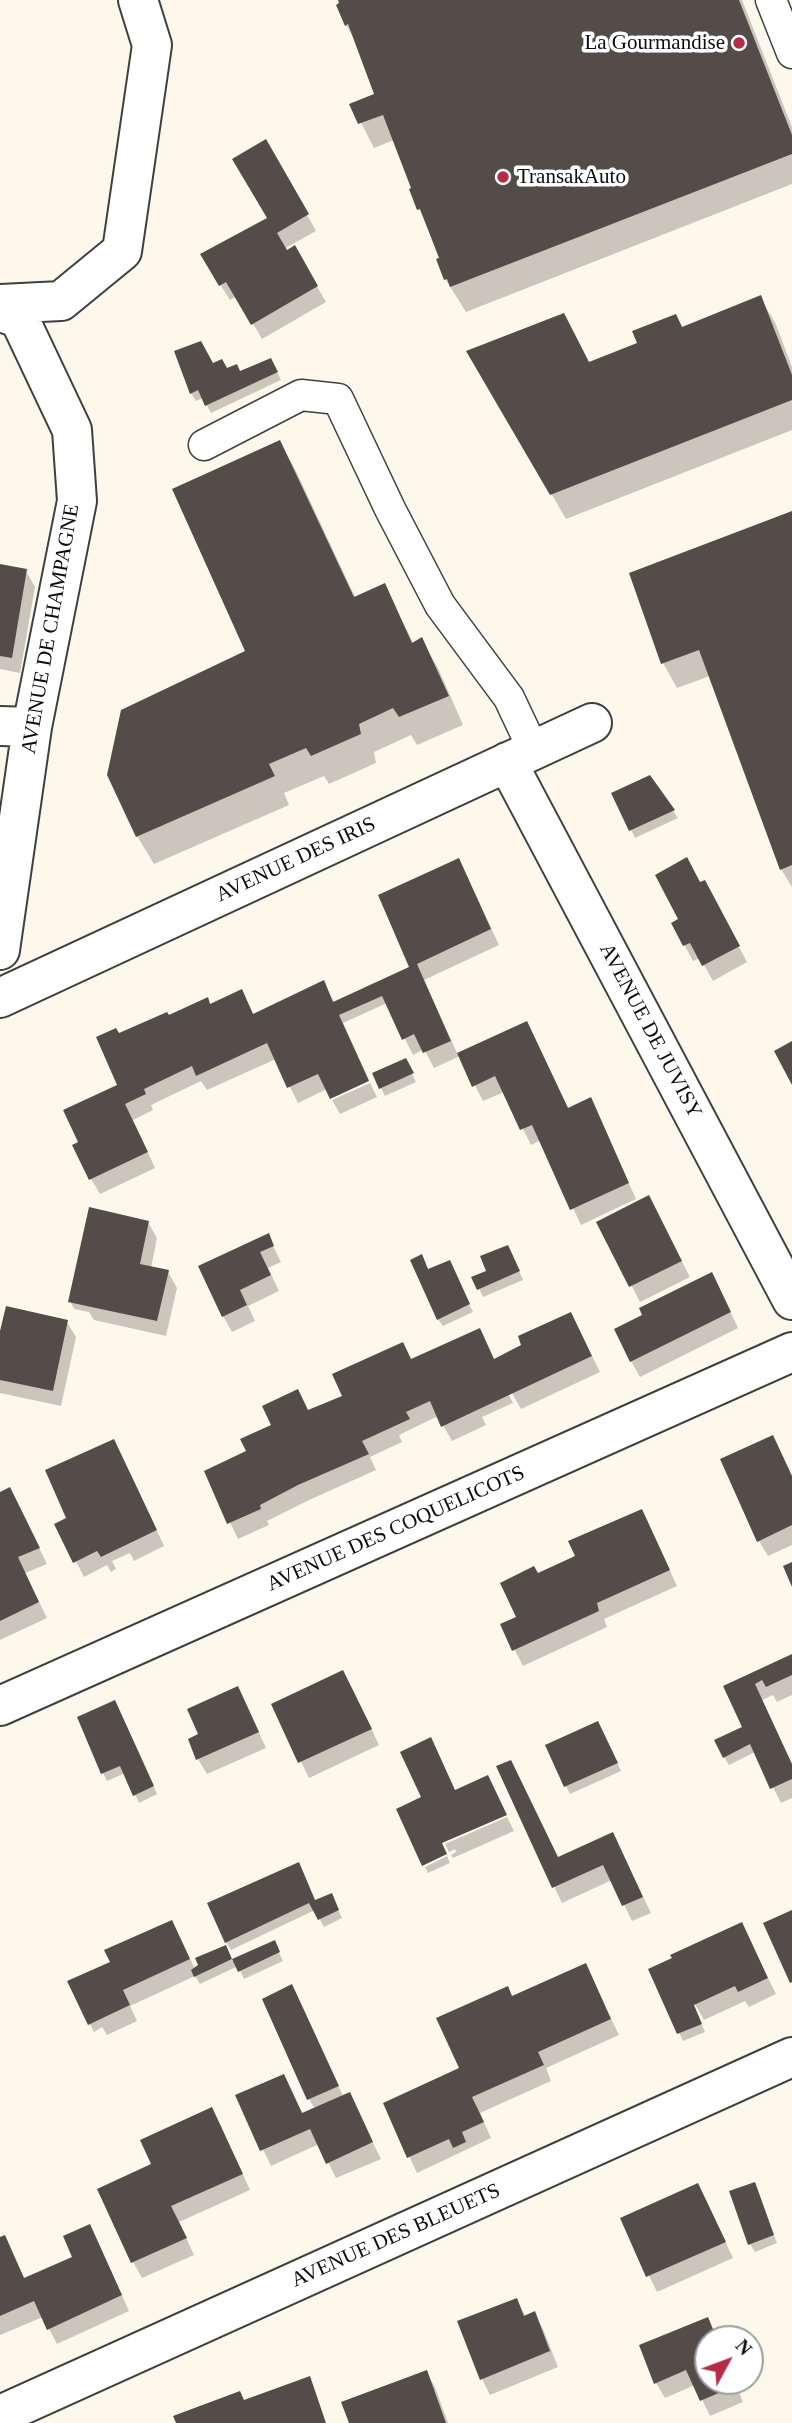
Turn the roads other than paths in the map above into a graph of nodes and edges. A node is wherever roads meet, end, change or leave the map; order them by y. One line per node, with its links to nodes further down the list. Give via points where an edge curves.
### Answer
1 (138, 0): 4 (street, AVENUE DE CHAMPAGNE, via 152,45 122,251 61,301)
2 (779, 3): 3 (lane)
3 (792, 53)
4 (6, 312): 7 (street, AVENUE DE CHAMPAGNE, via 72,430 77,501)
5 (204, 445): 8 (lane, via 301,395 338,399 440,606 509,698)
6 (592, 723): 8 (street, AVENUE DES IRIS)
7 (16, 726): 9 (street, AVENUE DE CHAMPAGNE)
8 (521, 756): 10 (street, AVENUE DES IRIS); 11 (street, AVENUE DE JUVISY)
9 (0, 950)
10 (0, 998)
11 (792, 1300)
12 (792, 1352): 13 (street, AVENUE DES COQUELICOTS)
13 (0, 1706)
14 (792, 2057): 15 (street, AVENUE DES BLEUETS)
15 (0, 2415)

